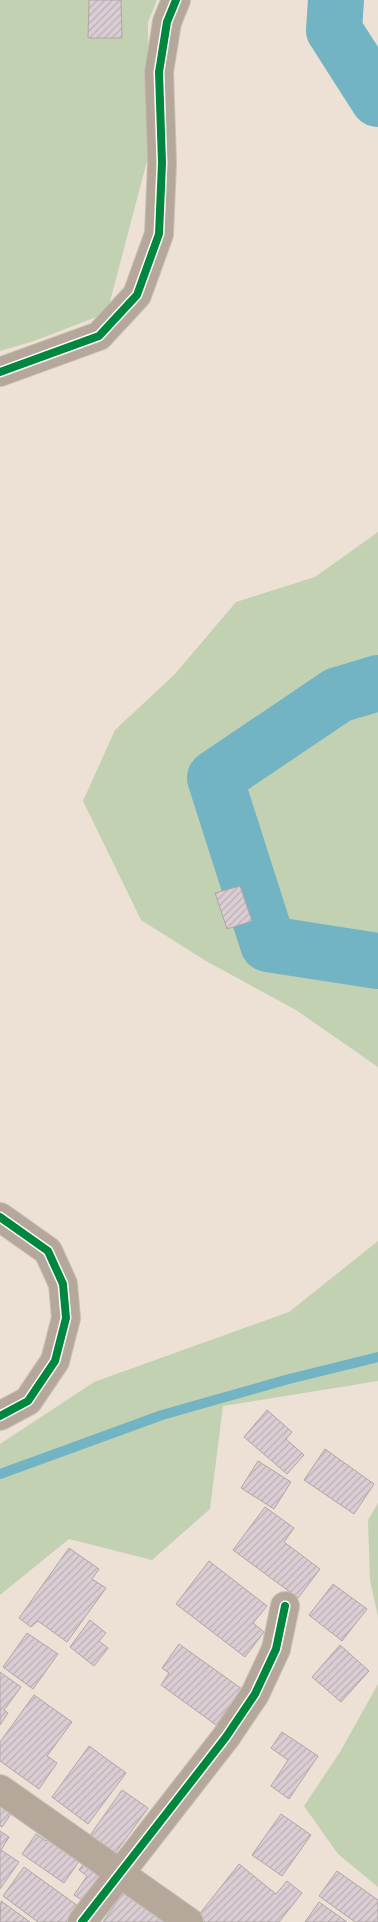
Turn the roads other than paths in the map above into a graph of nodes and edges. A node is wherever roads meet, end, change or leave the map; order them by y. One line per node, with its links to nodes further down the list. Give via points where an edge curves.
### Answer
1 (176, 0): 2 (street, via 167,22 159,72 162,163 159,234 137,295 99,336)
2 (0, 372)
3 (0, 1217): 4 (street, via 48,1251 63,1284 66,1318 55,1361 28,1400)
4 (0, 1416)
5 (285, 1606): 7 (street, via 276,1649 255,1694 226,1737)
6 (0, 1789): 7 (street)
7 (120, 1874): 8 (street); 9 (street)
8 (82, 1922)
9 (189, 1922)

